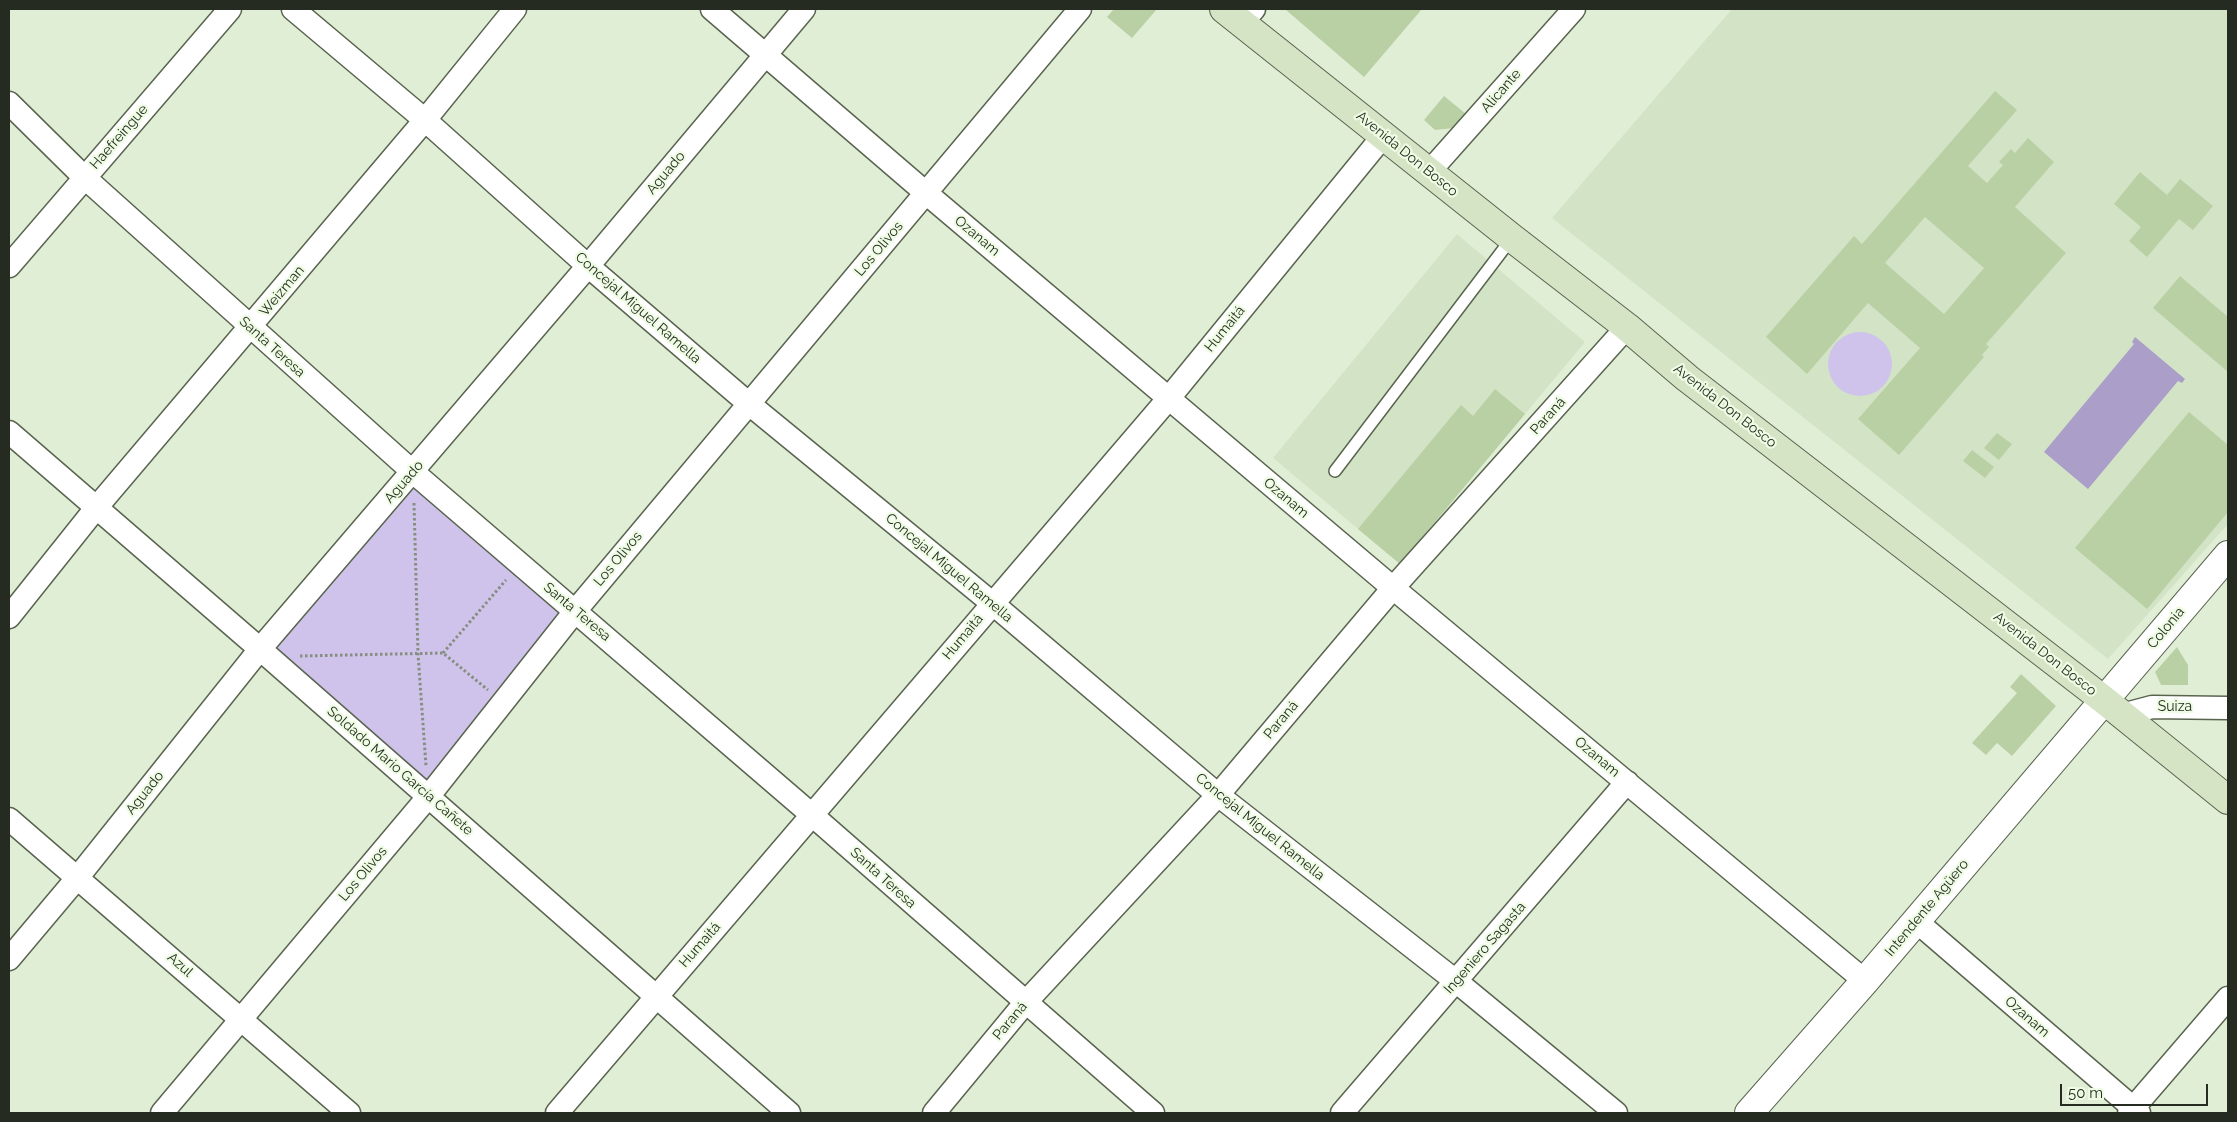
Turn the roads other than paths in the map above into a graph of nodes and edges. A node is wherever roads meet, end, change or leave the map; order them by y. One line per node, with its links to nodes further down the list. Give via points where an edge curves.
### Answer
1 (230, 9): 14 (street, Haefreingue)
2 (293, 9): 11 (street, Concejal Miguel Ramella)
3 (514, 9): 11 (street, Weizman)
4 (712, 9): 9 (street, Ozanam)
5 (804, 9): 9 (street, Aguado)
6 (1080, 9): 15 (street, Los Olivos)
7 (1574, 9): 13 (street, Alicante)
8 (1240, 13): 12 (main road, Avenida Don Bosco)
9 (766, 54): 15 (street, Ozanam); 18 (street, Aguado)
10 (9, 104): 14 (street, Santa Teresa)
11 (426, 120): 18 (street, Concejal Miguel Ramella); 20 (street, Weizman)
12 (1384, 135): 13 (main road, Avenida Don Bosco); 21 (street, Humaitá)
13 (1429, 172): 16 (main road, Avenida Don Bosco)
14 (84, 177): 17 (street, Haefreingue); 20 (street, Santa Teresa)
15 (926, 193): 21 (street, Ozanam); 22 (street, Los Olivos)
16 (1512, 238): 19 (main road, Avenida Don Bosco); 24 (lane)
17 (9, 266)
18 (588, 266): 22 (street, Concejal Miguel Ramella); 25 (street, Aguado)
19 (1627, 327): 28 (street, Paraná); 33 (main road, Avenida Don Bosco, via 1687,378)
20 (251, 328): 25 (street, Santa Teresa); 26 (street, Weizman)
21 (1169, 398): 28 (street, Ozanam); 29 (street, Humaitá)
22 (748, 403): 29 (street, Concejal Miguel Ramella); 30 (street, Los Olivos)
23 (9, 432): 26 (street, Soldado Mario García Cañete)
24 (1335, 471)
25 (413, 472): 30 (street, Santa Teresa); 32 (street, Aguado)
26 (96, 508): 31 (street, Weizman); 32 (street, Soldado Mario García Cañete)
27 (2228, 555): 33 (street, Colonia)
28 (1393, 588): 35 (street, Ozanam); 36 (street, Paraná)
29 (992, 603): 36 (street, Concejal Miguel Ramella); 39 (street, Humaitá)
30 (576, 610): 37 (street, Los Olivos); 39 (street, Santa Teresa)
31 (9, 617)
32 (265, 653): 37 (street, Soldado Mario García Cañete); 41 (street, Aguado)
33 (2113, 708): 34 (street, Suiza); 38 (main road, Avenida Don Bosco); 42 (street, Intendente Agüero)
34 (2228, 708)
35 (1627, 782): 44 (street, Ozanam); 45 (street, Ingeniero Sagasta)
36 (1218, 794): 45 (street, Concejal Miguel Ramella); 48 (street, Paraná)
37 (428, 796): 46 (street, Soldado Mario García Cañete); 49 (street, Los Olivos)
38 (2228, 800)
39 (812, 814): 46 (street, Humaitá); 48 (street, Santa Teresa)
40 (9, 819): 41 (street, Azul)
41 (78, 877): 43 (street, Aguado); 49 (street, Azul)
42 (1916, 921): 44 (street, Intendente Agüero); 50 (street, Ozanam)
43 (9, 959)
44 (1865, 981): 59 (street, Intendente Agüero)
45 (1456, 982): 57 (street, Ingeniero Sagasta); 58 (street, Concejal Miguel Ramella)
46 (657, 996): 53 (street, Humaitá); 54 (street, Soldado Mario García Cañete)
47 (2228, 998): 50 (street)
48 (1025, 1003): 55 (street, Paraná); 56 (street, Santa Teresa)
49 (242, 1019): 51 (street, Los Olivos); 52 (street, Azul)
50 (2134, 1112)
51 (162, 1113)
52 (349, 1113)
53 (557, 1113)
54 (788, 1113)
55 (934, 1113)
56 (1154, 1113)
57 (1342, 1113)
58 (1616, 1113)
59 (1749, 1113)

